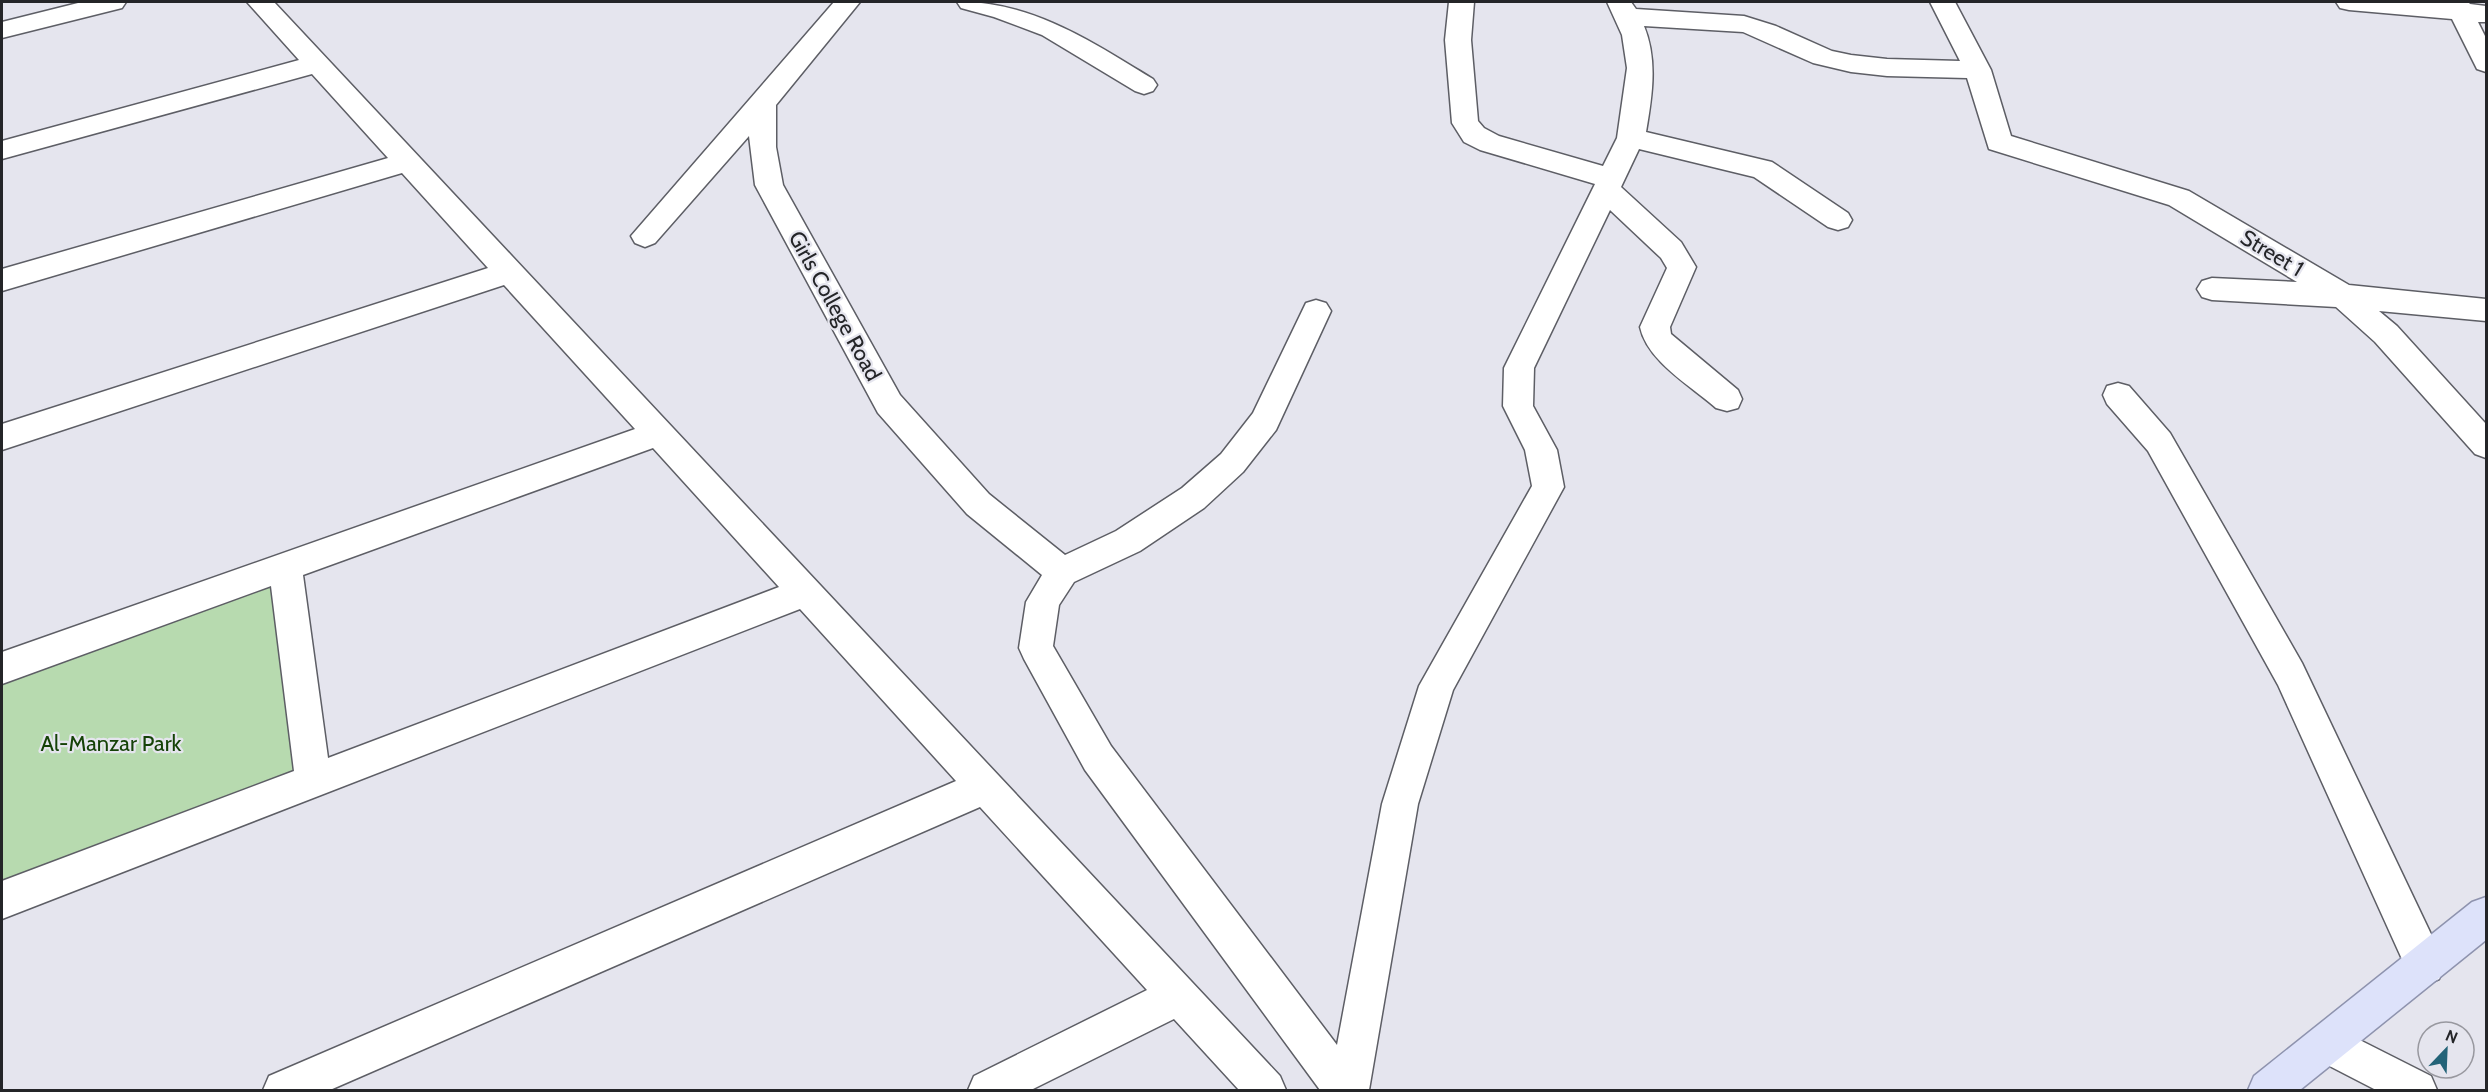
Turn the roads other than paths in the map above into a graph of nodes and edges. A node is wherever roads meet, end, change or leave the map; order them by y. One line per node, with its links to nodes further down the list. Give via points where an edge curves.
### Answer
1 (113, 2): 11 (street)
2 (260, 2): 13 (street)
3 (847, 2): 16 (street)
4 (970, 2): 15 (street, via 1004,10 1051,29)
5 (1461, 2): 20 (street, via 1458,40 1465,123 1474,135)
6 (1942, 2): 14 (street)
7 (2349, 2): 8 (street)
8 (2459, 7): 10 (street); 12 (street)
9 (1624, 9): 14 (street, via 1744,24 1832,60 1853,64); 17 (street, via 1640,53)
10 (2487, 14)
11 (2, 30)
12 (2487, 63)
13 (318, 64): 18 (street); 19 (street)
14 (1978, 70): 26 (street, Street 1, via 1996,139 2005,145 2179,198)
15 (1144, 85)
16 (763, 103): 22 (street); 35 (street, Girls College Road, via 762,147 769,185 889,404 978,504)
17 (1631, 138): 20 (street); 21 (street, via 1762,169 1818,211)
18 (2, 150)
19 (408, 162): 23 (street); 24 (street)
20 (1610, 185): 30 (street, via 1682,267 1655,327 1657,336 1664,347); 48 (street, via 1519,368 1518,406 1541,450 1548,487 1437,686 1400,804)
21 (1838, 220)
22 (645, 237)
23 (510, 272): 31 (street); 32 (street)
24 (2, 280)
25 (2212, 289): 26 (street)
26 (2343, 296): 27 (street); 33 (street, Street 1, via 2386,334)
27 (2487, 310)
28 (1316, 311): 35 (street, via 1265,421 1232,463 1193,498 1128,541)
29 (2118, 395): 42 (street, via 2159,442 2290,674)
30 (1727, 399)
31 (659, 433): 34 (street); 36 (street)
32 (2, 437)
33 (2487, 445)
34 (285, 567): 37 (street); 38 (street)
35 (1062, 572): 48 (street, via 1043,602 1036,648 1098,758)
36 (806, 591): 38 (street); 39 (street)
37 (2, 668)
38 (313, 781): 40 (street)
39 (986, 786): 43 (street); 45 (street)
40 (2, 900)
41 (2487, 916): 42 (main road)
42 (2425, 965): 44 (main road)
43 (1178, 996): 46 (street); 47 (street)
44 (2328, 1044): 49 (main road); 50 (street)
45 (283, 1090)
46 (988, 1090)
47 (1266, 1090)
48 (1347, 1090)
49 (2268, 1090)
50 (2417, 1090)

